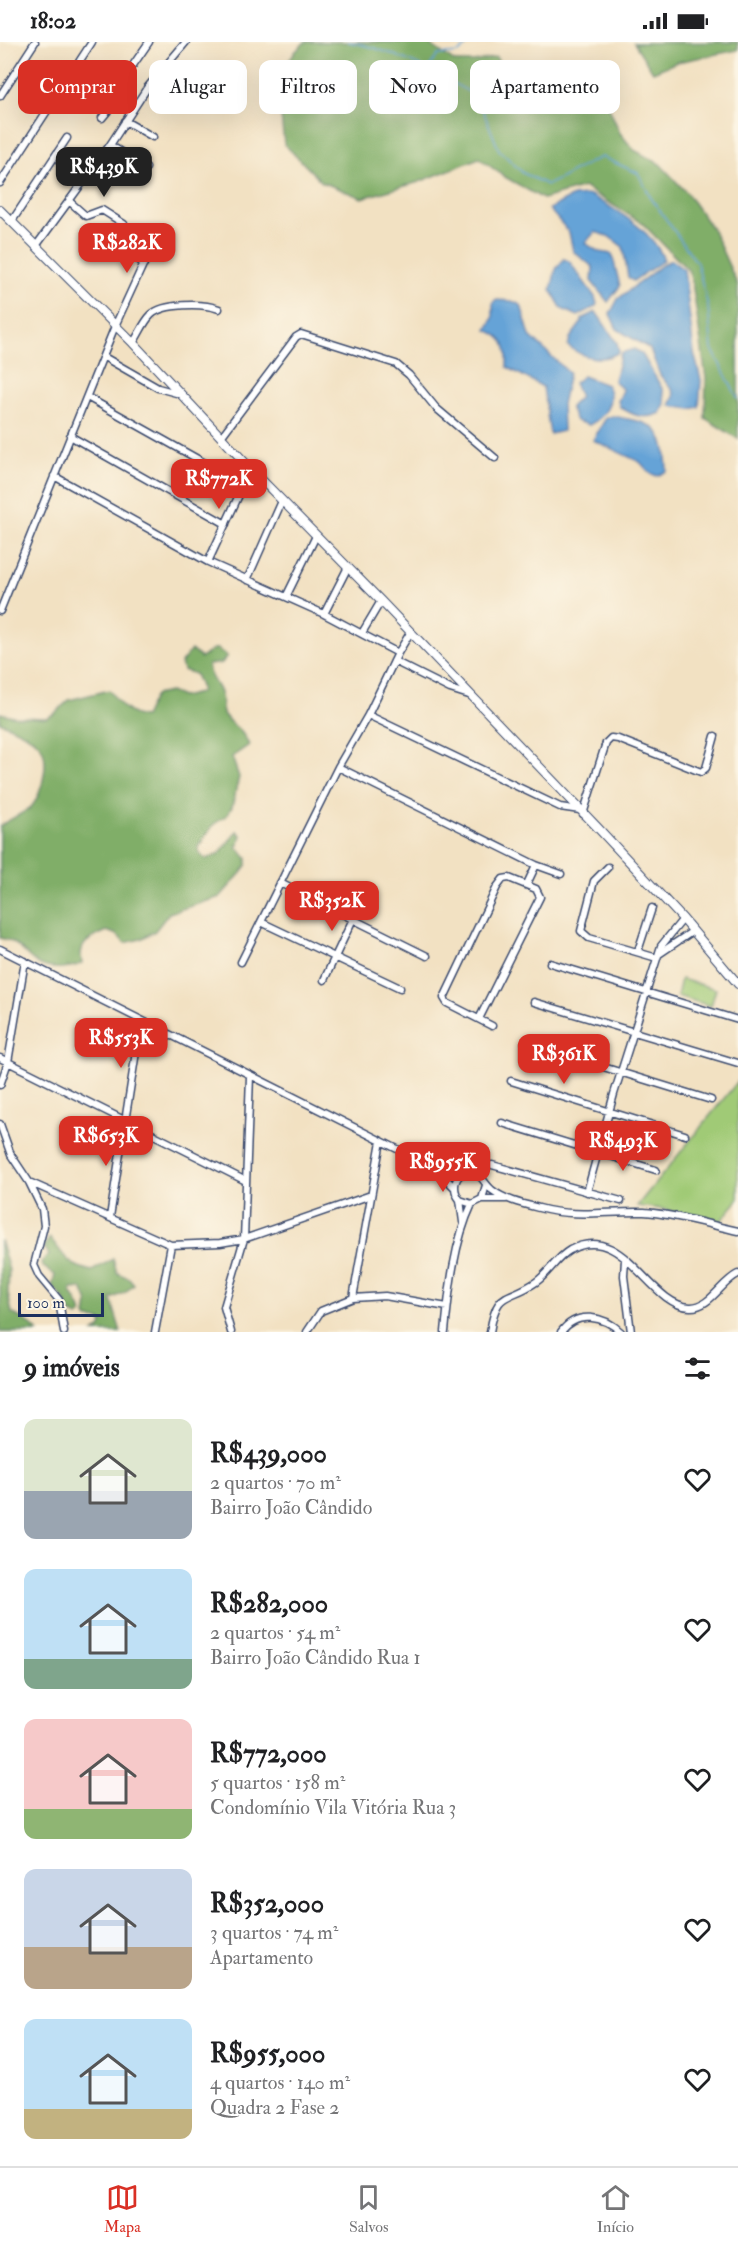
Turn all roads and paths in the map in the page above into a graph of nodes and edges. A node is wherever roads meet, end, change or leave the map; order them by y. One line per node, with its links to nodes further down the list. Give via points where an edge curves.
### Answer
1 (34, 42): 6 (street)
2 (92, 42): 16 (street)
3 (149, 42): 5 (street)
4 (186, 42): 7 (street)
5 (137, 60)
6 (0, 96)
7 (137, 102)
8 (105, 114): 10 (street)
9 (129, 114): 11 (street)
10 (102, 118)
11 (125, 121): 12 (street); 14 (street)
12 (153, 137)
13 (67, 138): 19 (street)
14 (110, 145): 15 (street); 17 (street)
15 (146, 168)
16 (0, 183)
17 (69, 201): 20 (street, via 87,216 102,210); 23 (street)
18 (0, 210): 19 (street)
19 (12, 221): 23 (street)
20 (124, 224)
21 (159, 230): 24 (street)
22 (110, 238): 24 (street)
23 (36, 246): 26 (street)
24 (144, 264): 26 (street)
25 (219, 309): 27 (street, via 199,304 157,311)
26 (115, 326): 27 (street); 28 (street)
27 (133, 343): 29 (street)
28 (104, 357): 29 (street, via 158,388); 30 (street)
29 (180, 394): 32 (street)
30 (87, 397): 31 (street); 36 (street)
31 (70, 436): 35 (street); 38 (street)
32 (221, 436): 33 (street, via 293,340 302,334 396,364 435,408); 34 (street)
33 (495, 458)
34 (251, 470): 36 (street); 37 (street)
35 (54, 476): 40 (street); 45 (street)
36 (244, 485): 38 (street)
37 (282, 501): 39 (street); 42 (street)
38 (226, 524): 40 (street)
39 (316, 536): 41 (street); 43 (street)
40 (208, 562): 42 (street)
41 (348, 567): 44 (street); 46 (street)
42 (247, 580): 43 (street)
43 (286, 597): 46 (street)
44 (381, 601): 47 (street); 48 (street)
45 (0, 611)
46 (324, 614): 47 (street)
47 (362, 633): 49 (street)
48 (410, 633): 49 (street); 51 (street)
49 (398, 653): 50 (street)
50 (394, 661): 51 (street); 52 (street)
51 (469, 695): 55 (street)
52 (368, 715): 54 (street); 55 (street, via 560,807)
53 (715, 735): 55 (street, via 706,768 701,772 610,738)
54 (338, 767): 56 (street); 59 (street)
55 (582, 812): 63 (street)
56 (536, 864): 58 (street); 60 (street)
57 (608, 867): 67 (street, via 594,881 581,931 589,938)
58 (561, 874)
59 (280, 883): 62 (street); 64 (street)
60 (527, 884): 79 (street, via 538,890 540,897); 79 (street, via 506,878 497,886 444,995 447,1003)
61 (652, 908): 67 (street)
62 (353, 919): 68 (street); 69 (street)
63 (683, 919): 65 (street); 70 (street, via 661,946)
64 (261, 922): 68 (street); 72 (street)
65 (693, 931): 70 (street); 75 (street)
66 (0, 949): 71 (street)
67 (638, 951): 70 (street)
68 (334, 956): 74 (street); 76 (street)
69 (427, 956)
70 (658, 956): 77 (street)
71 (25, 961): 80 (street); 86 (street)
72 (241, 962)
73 (550, 963): 77 (street)
74 (324, 980)
75 (738, 984)
76 (399, 988)
77 (646, 991): 81 (street); 83 (street)
78 (534, 1002): 83 (street)
79 (479, 1019): 82 (street)
80 (141, 1020): 89 (street); 94 (street)
81 (738, 1020)
82 (492, 1026)
83 (633, 1031): 87 (street); 88 (street)
84 (525, 1043): 88 (street)
85 (0, 1058): 86 (street)
86 (8, 1062): 91 (street); 94 (street)
87 (738, 1063)
88 (621, 1071): 92 (street); 93 (street)
89 (250, 1076): 98 (street); 104 (street)
90 (511, 1081): 93 (street)
91 (0, 1085)
92 (711, 1100)
93 (609, 1111): 97 (street); 99 (street)
94 (125, 1121): 104 (street); 115 (street)
95 (502, 1123): 99 (street)
96 (0, 1124): 105 (street, via 11,1155)
97 (685, 1135)
98 (381, 1141): 101 (street); 109 (street)
99 (597, 1152): 102 (street); 108 (street)
100 (492, 1165): 108 (street)
101 (434, 1167): 103 (street); 107 (street)
102 (656, 1170)
103 (463, 1174): 106 (street, via 477,1174); 107 (street)
104 (246, 1181): 118 (street)
105 (29, 1182): 115 (street); 124 (street, via 44,1218 35,1268 59,1300)
106 (486, 1185): 110 (street); 111 (street)
107 (454, 1187): 112 (street)
108 (587, 1192): 113 (street)
109 (371, 1195): 118 (street); 122 (street)
110 (482, 1199): 111 (street); 114 (street)
111 (510, 1199): 117 (street, via 565,1214 653,1213)
112 (460, 1200): 114 (street); 116 (street)
113 (621, 1201)
114 (472, 1204): 116 (street)
115 (110, 1217): 119 (street)
116 (463, 1222): 123 (street)
117 (738, 1231)
118 (244, 1239): 119 (street); 126 (street, via 225,1301)
119 (171, 1245): 125 (street)
120 (625, 1259): 121 (street, via 670,1301 688,1307 705,1303); 129 (street, via 600,1245 582,1245 569,1251 537,1282 503,1299); 132 (street)
121 (738, 1274)
122 (353, 1298): 123 (street, via 385,1296); 127 (street, via 321,1311)
123 (447, 1307): 128 (street)
124 (64, 1332)
125 (155, 1332)
126 (231, 1332)
127 (307, 1332)
128 (446, 1332)
129 (490, 1332)
130 (561, 1332): 131 (street, via 572,1322 590,1317 608,1322)
131 (621, 1332)
132 (631, 1332)

